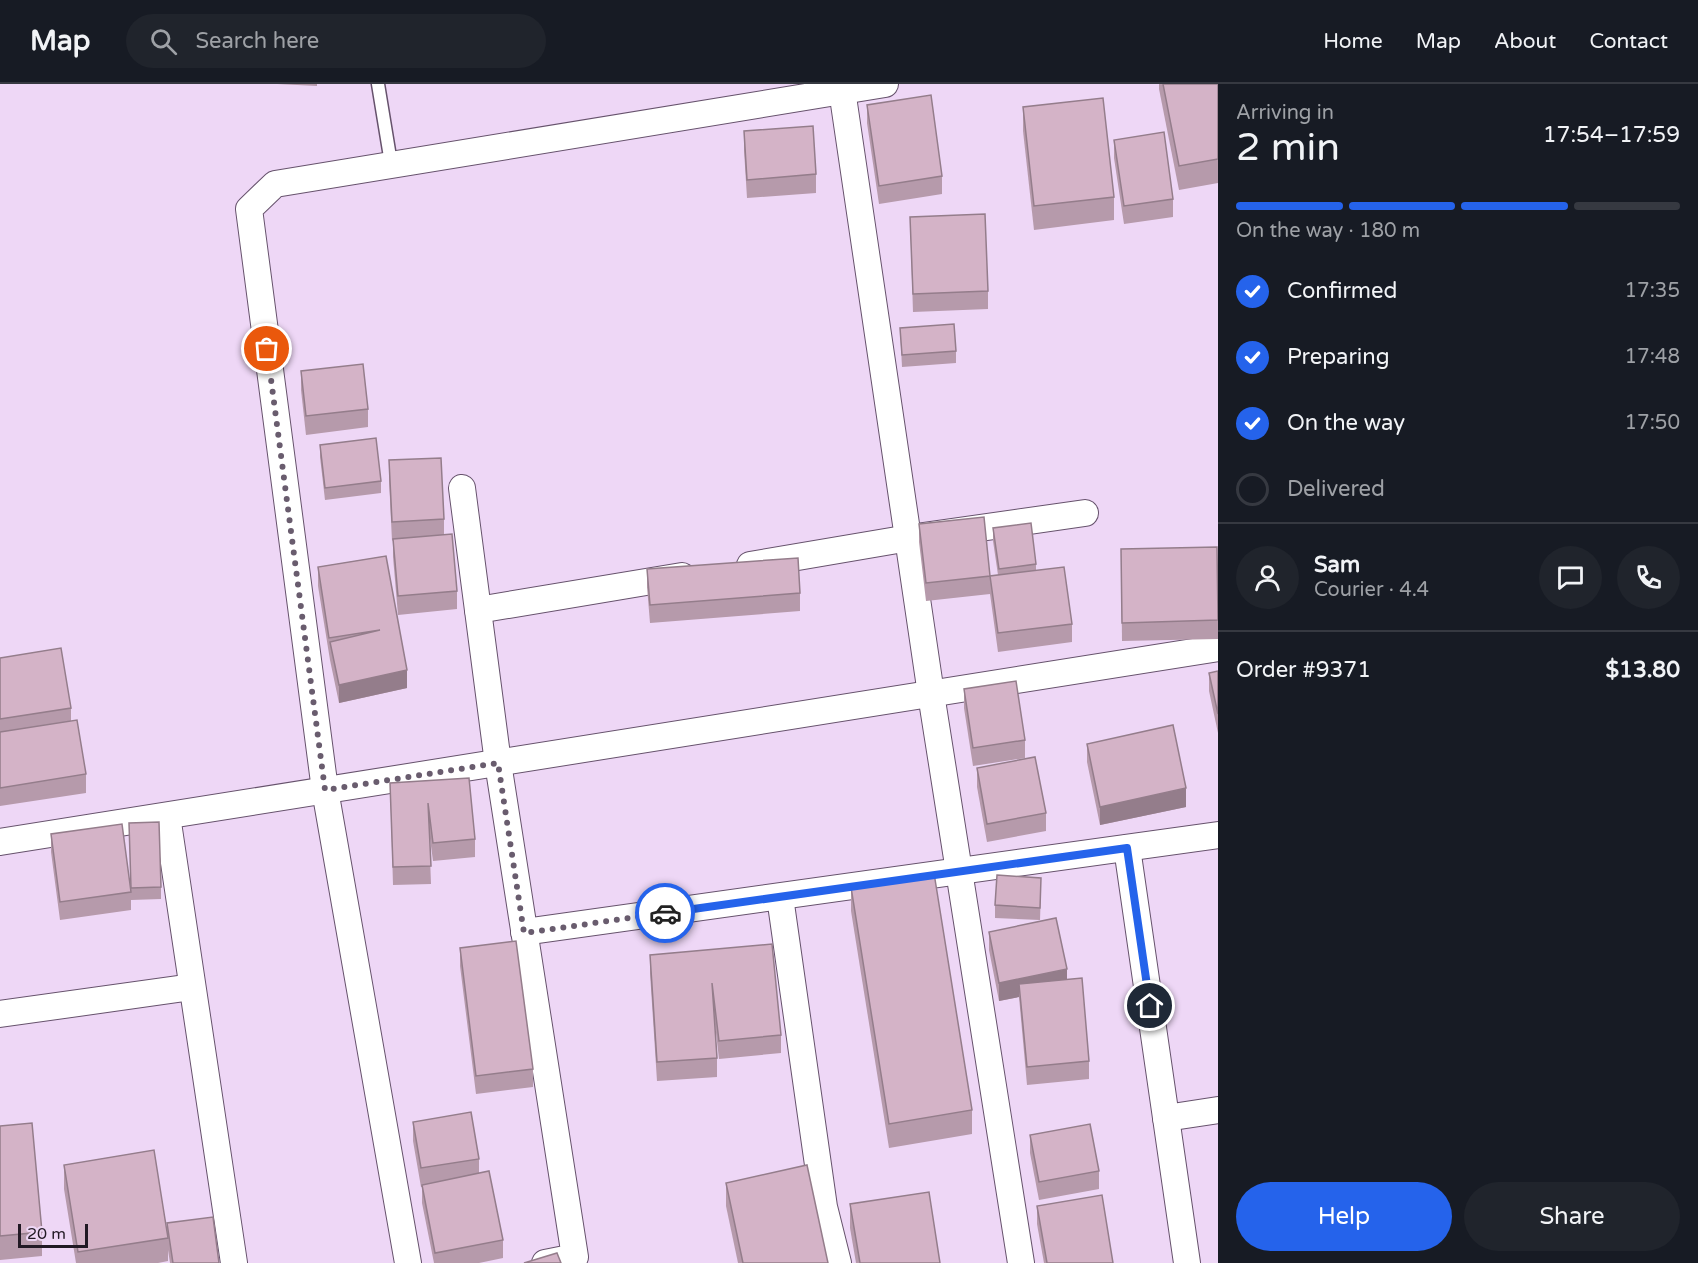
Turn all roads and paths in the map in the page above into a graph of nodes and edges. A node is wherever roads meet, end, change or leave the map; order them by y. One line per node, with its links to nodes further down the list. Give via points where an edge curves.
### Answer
1 (378, 84): 4 (lane)
2 (885, 84): 3 (street)
3 (842, 90): 4 (street); 7 (street)
4 (391, 163): 12 (street, via 275,183 249,209)
5 (462, 488): 8 (street)
6 (1085, 513): 7 (street)
7 (909, 538): 8 (street); 10 (street)
8 (478, 610): 11 (street)
9 (1218, 648): 10 (street)
10 (931, 694): 11 (street); 17 (street)
11 (498, 763): 12 (street); 19 (street)
12 (325, 790): 13 (street); 25 (street)
13 (166, 816): 15 (street); 20 (street)
14 (1218, 835): 16 (street)
15 (0, 842)
16 (1127, 848): 17 (street); 23 (street)
17 (959, 873): 18 (street); 28 (street)
18 (780, 897): 19 (street); 27 (street, via 824,1207)
19 (524, 933): 26 (street, via 575,1257)
20 (192, 987): 21 (street); 24 (street)
21 (0, 1014)
22 (1218, 1110): 23 (street)
23 (1166, 1118): 29 (street)
24 (234, 1263)
25 (408, 1263)
26 (545, 1263)
27 (838, 1263)
28 (1021, 1263)
29 (1187, 1263)

